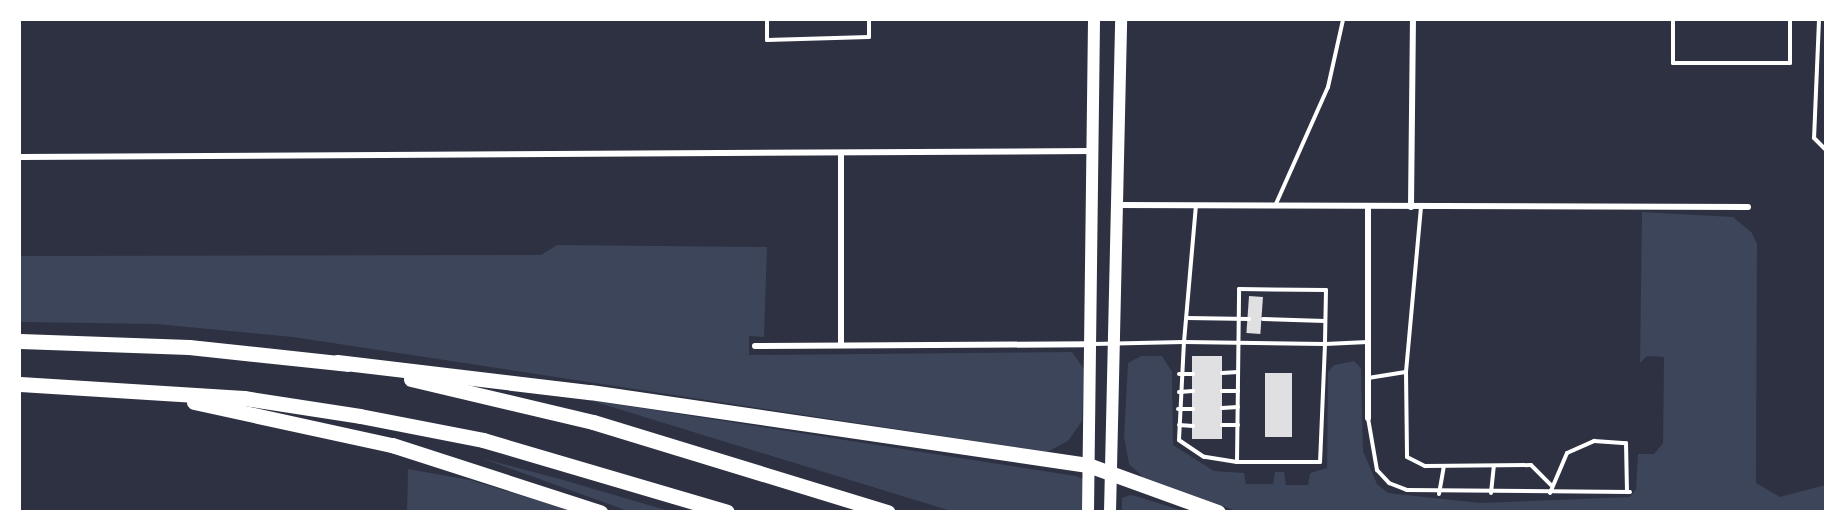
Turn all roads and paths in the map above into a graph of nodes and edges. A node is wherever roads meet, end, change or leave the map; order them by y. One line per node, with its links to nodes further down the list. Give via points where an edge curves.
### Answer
1 (767, 20): 2 (lane, via 767,40 869,37)
2 (869, 20)
3 (1094, 20): 11 (main road)
4 (1121, 20): 14 (main road)
5 (1343, 20): 16 (lane, via 1328,87)
6 (1413, 20): 17 (street)
7 (1673, 20): 8 (lane, via 1673,63 1790,63)
8 (1790, 20)
9 (1818, 20): 10 (lane, via 1814,138)
10 (1826, 150)
11 (1092, 151): 12 (street); 29 (main road)
12 (842, 153): 13 (street); 32 (street)
13 (20, 157)
14 (1117, 205): 15 (street); 33 (main road)
15 (1196, 206): 16 (street); 21 (lane)
16 (1274, 207): 20 (street)
17 (1411, 207): 18 (street); 20 (street)
18 (1420, 207): 19 (street); 37 (lane)
19 (1748, 207)
20 (1368, 208): 28 (street)
21 (1187, 318): 22 (lane); 27 (lane)
22 (1239, 319): 23 (lane); 25 (lane, via 1239,289 1326,290); 30 (lane)
23 (1249, 319)
24 (1263, 319): 25 (lane)
25 (1325, 321): 31 (lane)
26 (20, 341): 35 (highway, via 189,347)
27 (1184, 342): 30 (lane); 33 (lane); 39 (lane)
28 (1368, 342): 31 (lane); 41 (street)
29 (1092, 344): 32 (street); 33 (lane); 58 (main road)
30 (1238, 344): 31 (lane); 36 (lane)
31 (1325, 344): 57 (lane, via 1320,462)
32 (841, 345): 34 (street)
33 (1113, 345): 61 (main road)
34 (755, 346)
35 (337, 362): 58 (highway, via 591,392); 68 (highway, via 593,422)
36 (1238, 372): 38 (lane); 46 (lane)
37 (1406, 372): 41 (lane); 59 (lane, via 1407,457 1419,464)
38 (1222, 373)
39 (1179, 374): 40 (lane); 47 (lane)
40 (1193, 374)
41 (1368, 378): 52 (street)
42 (20, 384): 43 (highway)
43 (127, 388): 66 (highway, via 392,445); 67 (highway, via 244,398 483,440)
44 (1193, 391): 47 (lane)
45 (1222, 391): 46 (lane)
46 (1238, 391): 48 (lane)
47 (1179, 392): 50 (lane)
48 (1238, 407): 49 (lane); 55 (lane)
49 (1222, 408)
50 (1178, 409): 51 (lane); 53 (lane)
51 (1193, 409)
52 (1368, 418): 65 (lane, via 1369,447 1389,483)
53 (1179, 425): 56 (lane); 57 (lane, via 1179,440 1204,457)
54 (1222, 425): 55 (lane)
55 (1238, 425): 57 (lane)
56 (1193, 426)
57 (1237, 462)
58 (1088, 465): 61 (highway); 69 (main road)
59 (1444, 466): 60 (lane); 65 (lane)
60 (1494, 466): 62 (lane, via 1531,465); 63 (lane)
61 (1109, 469): 70 (main road); 71 (highway)
62 (1551, 485): 64 (lane); 64 (lane, via 1560,463 1577,446 1622,441 1628,448 1628,492)
63 (1491, 493): 64 (lane); 65 (lane)
64 (1550, 493)
65 (1439, 494)
66 (600, 512)
67 (727, 512)
68 (888, 512)
69 (1088, 512)
70 (1110, 512)
71 (1218, 512)

